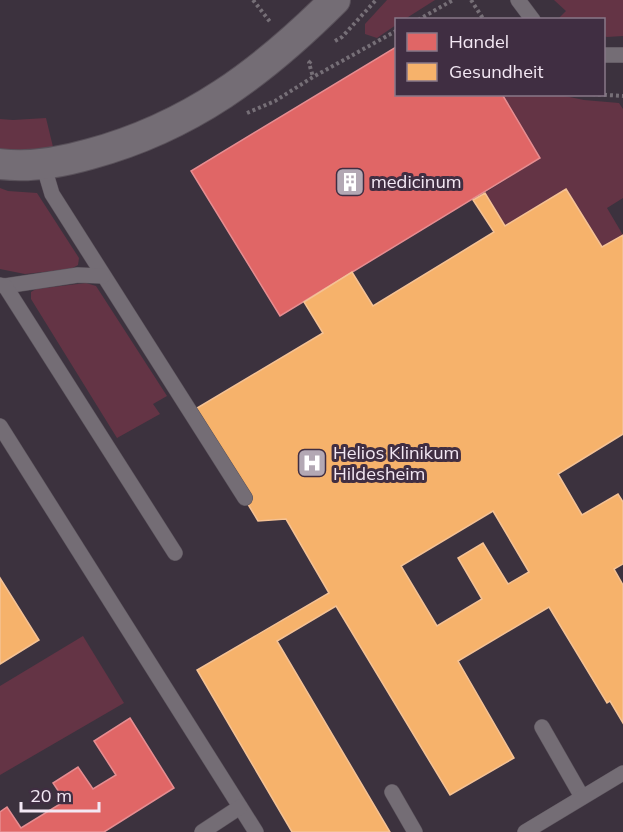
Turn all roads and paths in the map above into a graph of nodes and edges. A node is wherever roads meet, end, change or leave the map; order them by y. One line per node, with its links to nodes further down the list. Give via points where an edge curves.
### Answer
1 (335, 0): 15 (street, via 262,66 190,115 109,149)
2 (453, 0): 5 (path)
3 (471, 0): 6 (path)
4 (518, 0): 7 (lane)
5 (422, 18)
6 (483, 18)
7 (531, 18)
8 (395, 32): 11 (path)
9 (605, 55): 10 (lane)
10 (623, 55)
11 (313, 77)
12 (605, 95): 13 (path)
13 (623, 96)
14 (0, 164): 15 (street)
15 (43, 164): 16 (lane, via 52,194)
16 (104, 276): 17 (lane, via 78,275); 20 (lane)
17 (2, 286): 21 (lane)
18 (0, 426): 19 (lane)
19 (6, 447): 26 (lane)
20 (245, 498)
21 (175, 553)
22 (542, 727): 25 (lane)
23 (623, 773): 25 (lane)
24 (392, 792): 29 (lane)
25 (582, 797): 30 (lane)
26 (240, 807): 27 (lane); 28 (lane)
27 (202, 832)
28 (256, 832)
29 (415, 832)
30 (525, 832)

